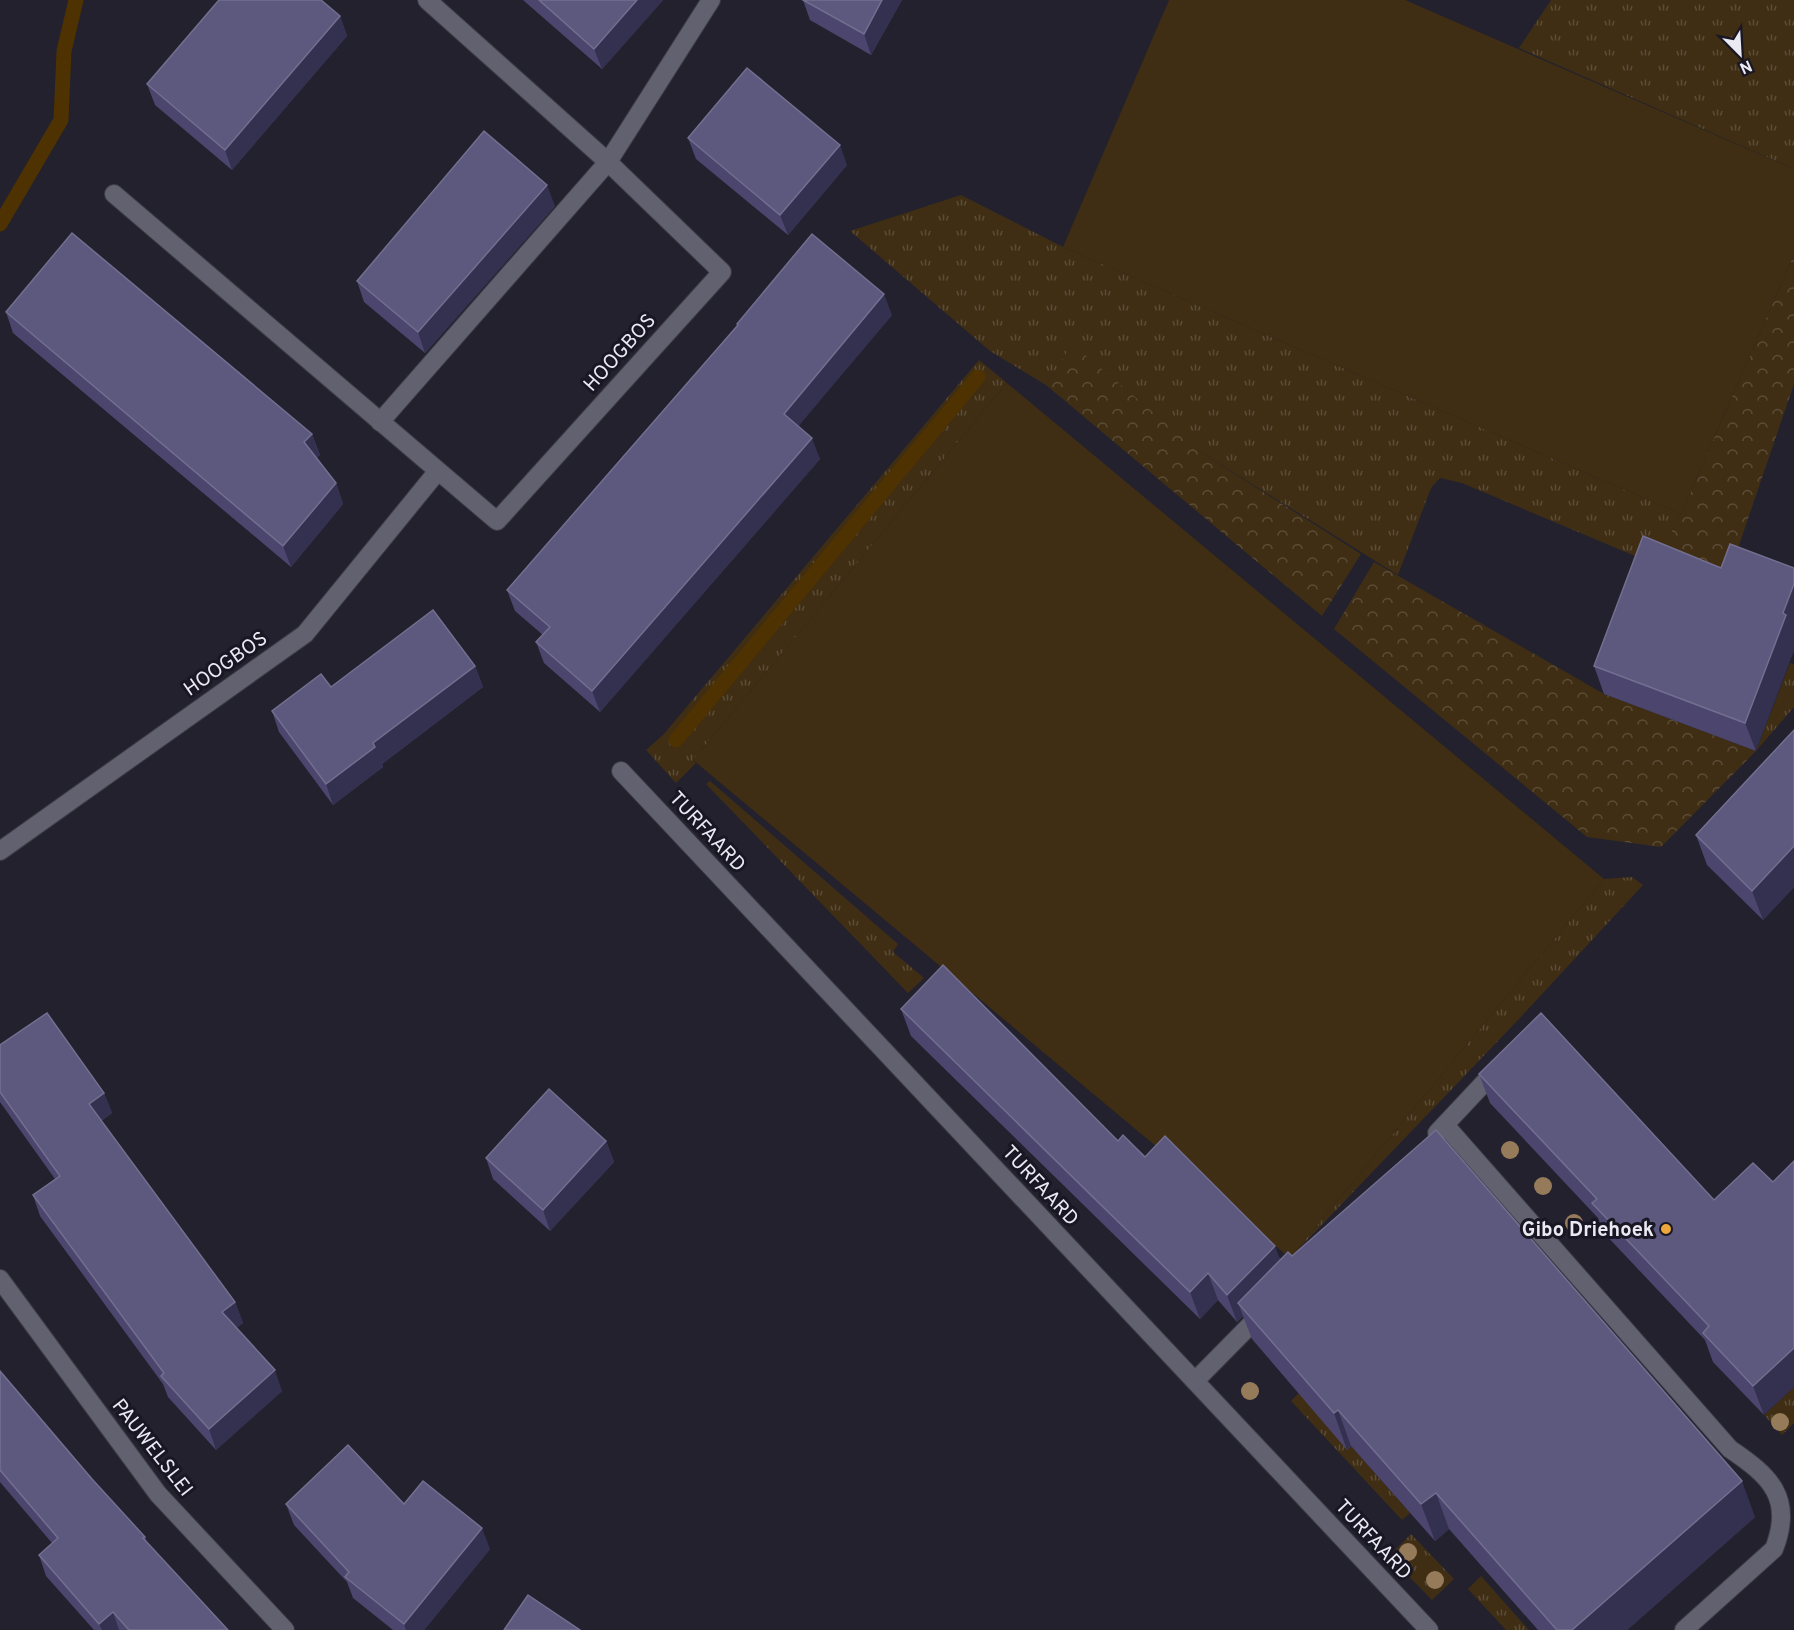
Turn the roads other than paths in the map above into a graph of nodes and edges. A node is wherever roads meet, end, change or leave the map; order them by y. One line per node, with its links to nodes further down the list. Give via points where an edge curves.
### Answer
1 (427, 0): 3 (street, HOOGBOS)
2 (711, 0): 3 (street)
3 (608, 162): 5 (street); 6 (street, HOOGBOS, via 722,272 497,521)
4 (114, 194): 5 (street, HOOGBOS)
5 (380, 422): 6 (street, HOOGBOS)
6 (437, 472): 8 (street, HOOGBOS, via 305,634)
7 (621, 771): 14 (street, TURFAARD)
8 (0, 851)
9 (1512, 1053): 10 (street)
10 (1445, 1125): 11 (street); 17 (street, via 1730,1449 1772,1478 1784,1494 1790,1508 1789,1521 1774,1549)
11 (1428, 1142)
12 (0, 1279): 15 (street, PAUWELSLEI, via 158,1494)
13 (1278, 1296): 14 (street)
14 (1195, 1382): 16 (street, TURFAARD)
15 (285, 1630)
16 (1429, 1630)
17 (1684, 1630)

